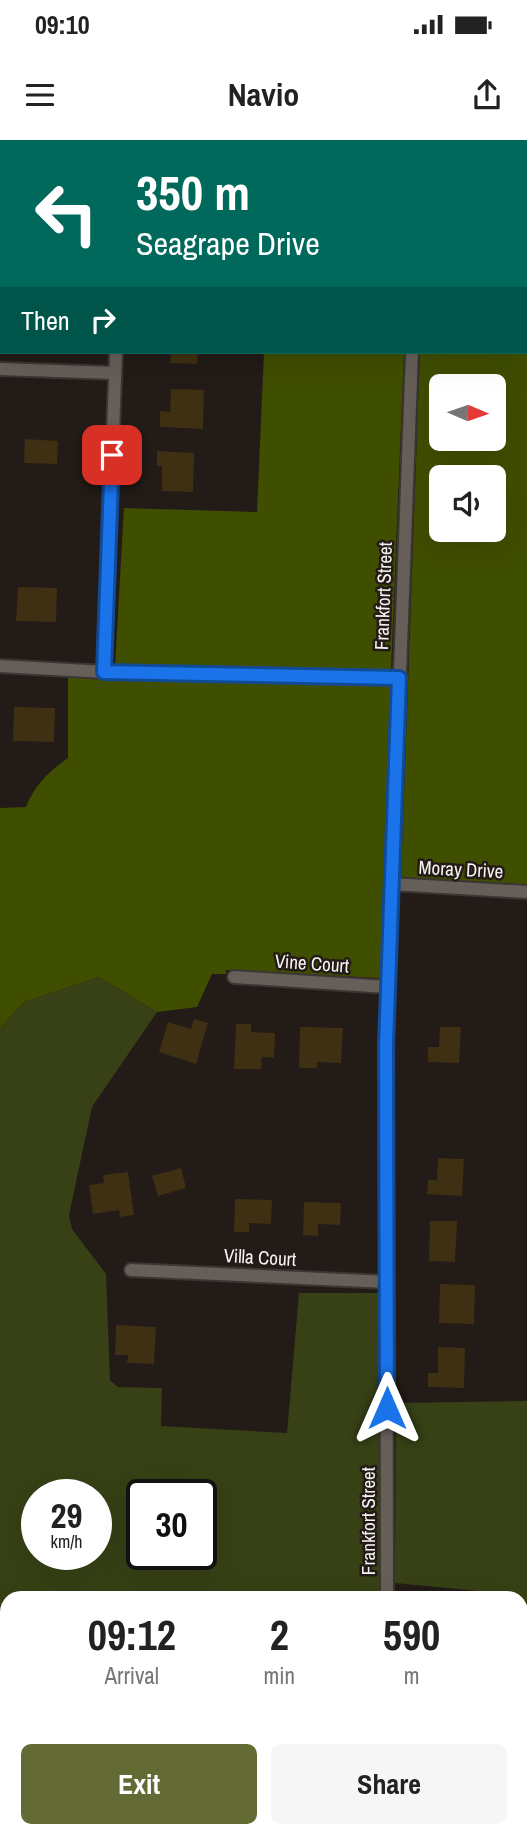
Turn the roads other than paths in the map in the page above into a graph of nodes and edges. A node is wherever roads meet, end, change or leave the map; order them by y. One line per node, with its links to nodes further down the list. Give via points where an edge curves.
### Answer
1 (116, 354): 4 (street)
2 (412, 354): 7 (street, Frankfort Street)
3 (0, 369): 4 (street)
4 (115, 373): 6 (street)
5 (0, 666): 6 (street)
6 (104, 672): 7 (street)
7 (399, 678): 8 (street, Frankfort Street)
8 (392, 884): 9 (street, Moray Drive); 11 (street, Frankfort Street)
9 (527, 892)
10 (233, 977): 11 (street, Vine Court)
11 (388, 987): 13 (street, Frankfort Street)
12 (131, 1270): 13 (street, Villa Court)
13 (387, 1282): 14 (street, Frankfort Street)
14 (387, 1591)

